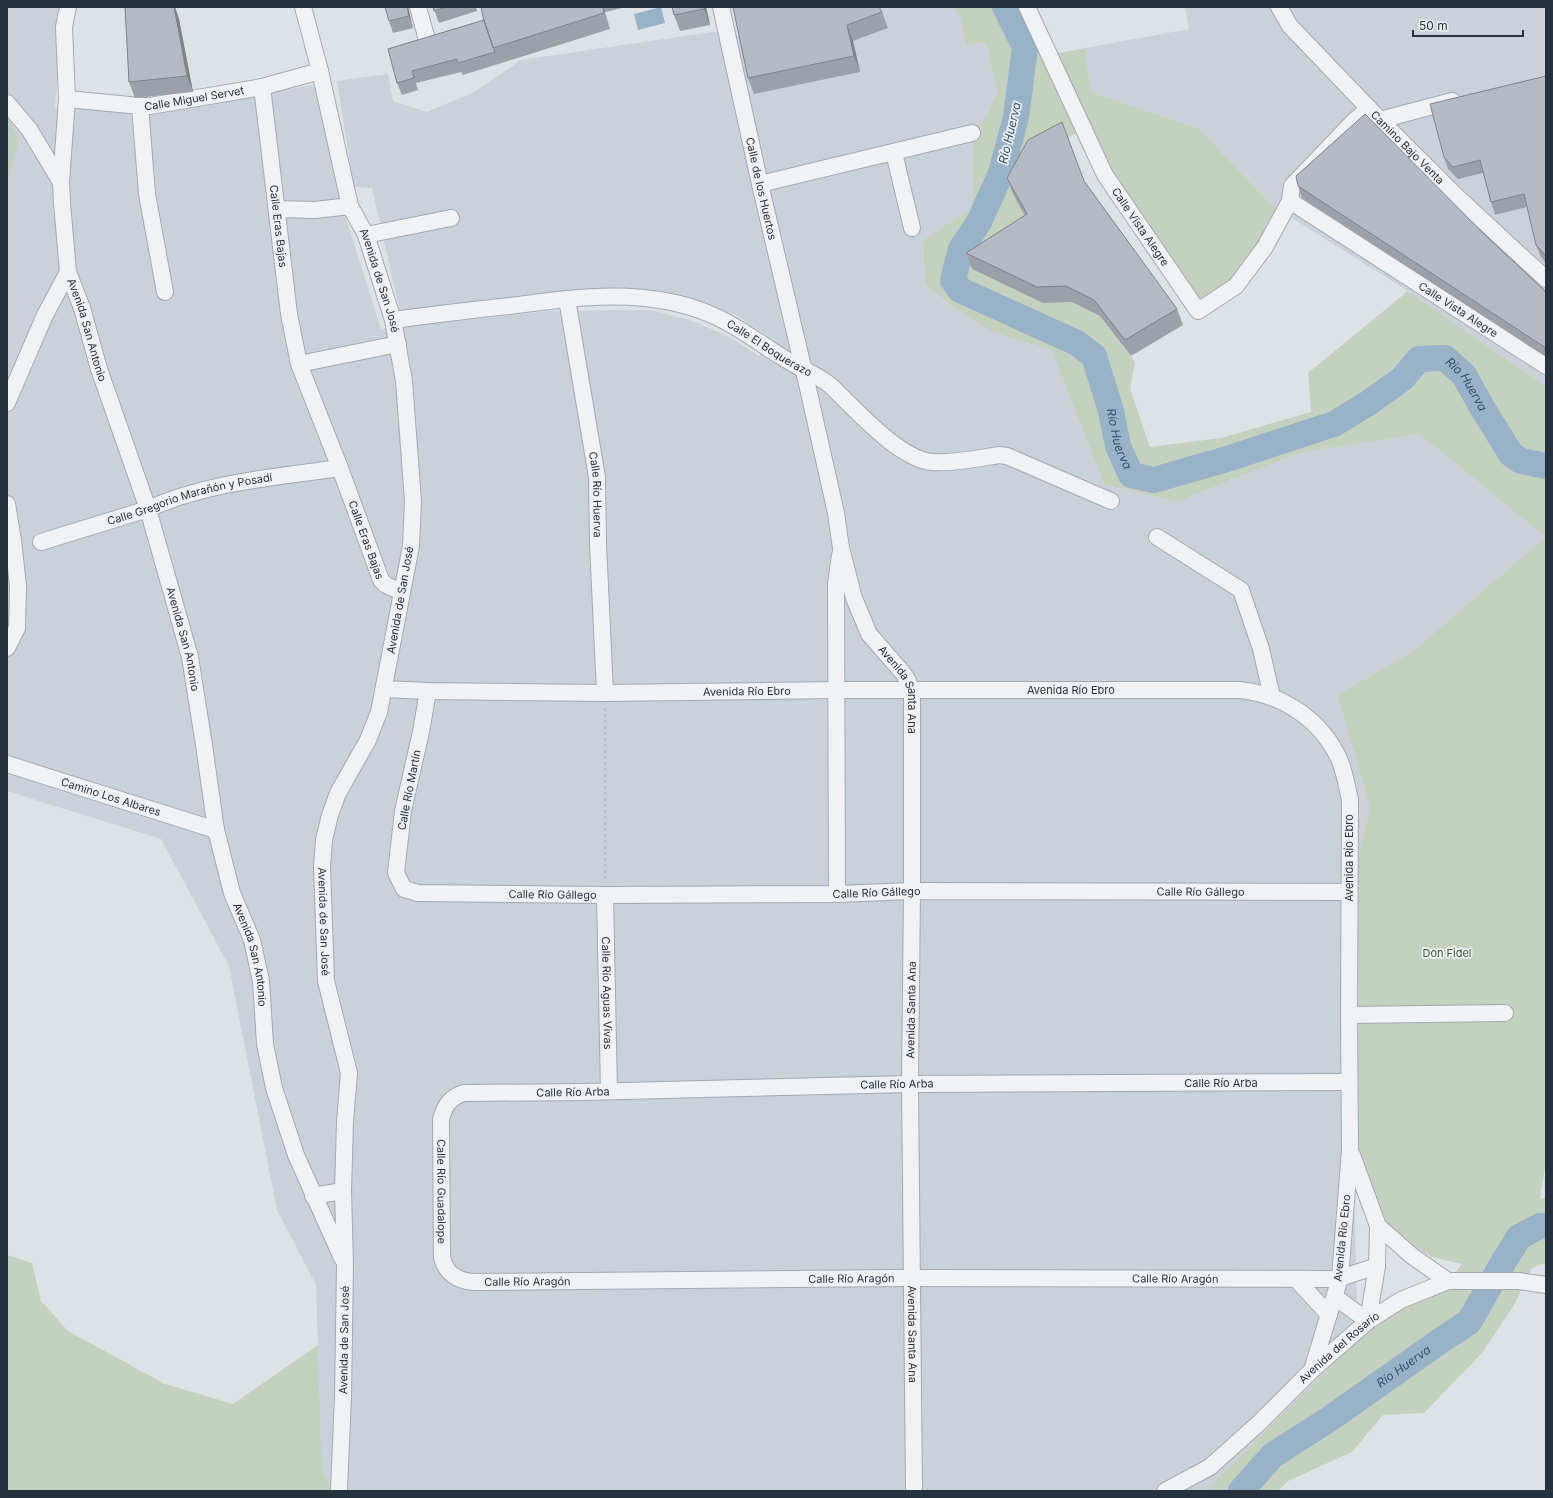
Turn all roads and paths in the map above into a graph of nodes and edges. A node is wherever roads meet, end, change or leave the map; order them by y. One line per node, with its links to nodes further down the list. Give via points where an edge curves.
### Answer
1 (68, 7): 11 (street, Avenida San Antonio, via 64,35)
2 (303, 7): 8 (street, Avenida de San José)
3 (418, 7): 7 (street)
4 (720, 7): 19 (street, Calle de los Huertos)
5 (1027, 7): 20 (street, Calle Vista Alegre, via 1105,175 1198,311 1236,286 1265,247)
6 (1279, 7): 14 (street, Camino Bajo Venta, via 1290,26)
7 (427, 40)
8 (320, 71): 9 (street, Calle Miguel Servet); 21 (street, Avenida de San José)
9 (262, 87): 13 (street, Calle Miguel Servet); 22 (street, Calle Eras Bajas)
10 (1463, 98): 15 (street)
11 (67, 99): 13 (street, Calle Miguel Servet); 18 (street, Avenida San Antonio)
12 (7, 103): 18 (street, via 29,129)
13 (140, 106): 28 (street, via 147,194)
14 (1369, 108): 15 (street, Camino Bajo Venta); 20 (street, Calle Vista Alegre, via 1292,186)
15 (1380, 120): 27 (street, Camino Bajo Venta, via 1454,194)
16 (972, 133): 17 (street)
17 (894, 153): 19 (street); 24 (street)
18 (61, 182): 26 (street, Avenida San Antonio)
19 (760, 184): 34 (street, Calle de los Huertos)
20 (1290, 202): 33 (street, Calle Vista Alegre)
21 (350, 206): 22 (street, via 315,210); 25 (street, Avenida de San José)
22 (277, 209): 32 (street, Calle Eras Bajas, via 289,314)
23 (451, 218): 25 (street)
24 (912, 228)
25 (366, 235): 30 (street, Avenida de San José)
26 (68, 272): 35 (street, via 45,315); 39 (street, Avenida San Antonio)
27 (1546, 279)
28 (165, 292)
29 (567, 299): 30 (street, Calle El Boquerazo); 34 (street, Calle El Boquerazo, via 631,297 693,308 732,324); 49 (street, Calle Río Huerva, via 597,477)
30 (392, 320): 31 (street, Avenida de San José)
31 (398, 344): 32 (street); 43 (street, Avenida de San José, via 404,381 413,501 410,546)
32 (299, 364): 36 (street, Calle Eras Bajas)
33 (1546, 366)
34 (804, 370): 37 (street, Calle El Boquerazo, via 826,382 892,443 916,458 943,462 1007,456); 42 (street, Avenida Santa Ana, via 836,513)
35 (7, 403)
36 (340, 468): 39 (street, Calle Gregorio Marañón y Posadí, via 215,487); 43 (street, Calle Eras Bajas, via 381,580)
37 (1111, 500)
38 (7, 504): 44 (street, via 18,586 17,628)
39 (148, 508): 41 (street, Calle Gregorio Marañón y Posadí); 52 (street, Avenida San Antonio, via 190,657)
40 (1157, 537): 50 (street, via 1241,590 1261,648)
41 (41, 542)
42 (841, 548): 46 (street, Avenida Santa Ana, via 836,584); 48 (street, Avenida Santa Ana, via 854,598 869,634 903,673)
43 (402, 592): 45 (street, Avenida de San José)
44 (7, 648)
45 (384, 689): 47 (street, Avenida Río Ebro); 65 (street, Avenida de San José, via 374,726 343,782 330,815 324,840 322,868 326,981 349,1073)
46 (836, 690): 48 (street, Avenida Río Ebro); 49 (street, Avenida Río Ebro); 56 (street, Avenida Santa Ana)
47 (428, 691): 49 (street, Avenida Río Ebro); 53 (street, Calle Río Martín, via 403,811 396,872)
48 (912, 691): 50 (street, Avenida Río Ebro, via 1239,690); 54 (street, Avenida Santa Ana)
49 (605, 693): 57 (path)
50 (1272, 697): 55 (street, Avenida Río Ebro, via 1310,720 1330,743 1340,762 1350,800)
51 (7, 764): 52 (street, Camino Los Albares)
52 (216, 830): 66 (street, Avenida San Antonio, via 232,893 252,940 261,981 265,1044 274,1088 296,1155)
53 (404, 889): 57 (street, Calle Río Gállego, via 418,893)
54 (912, 891): 55 (street, Calle Río Gállego); 56 (street, Calle Río Gállego); 61 (street, Avenida Santa Ana)
55 (1349, 892): 59 (street, Avenida Río Ebro)
56 (837, 894): 57 (street, Calle Río Gállego)
57 (605, 895): 62 (street, Calle Río Aguas Vivas)
58 (1505, 1013): 59 (street)
59 (1349, 1015): 60 (street, Avenida Río Ebro)
60 (1349, 1082): 61 (street, Calle Río Arba); 64 (street, Avenida Río Ebro)
61 (910, 1084): 62 (street, Calle Río Arba); 71 (street, Avenida Santa Ana)
62 (609, 1091): 63 (street, Calle Río Arba, via 471,1092 458,1095)
63 (448, 1102): 70 (street, Calle Río Guadalope, via 441,1120 442,1257 446,1269)
64 (1350, 1150): 67 (street, Avenida Río Ebro); 72 (street, Avenida Río Ebro)
65 (343, 1191): 66 (street); 68 (street, Avenida de San José)
66 (313, 1196): 68 (street, Avenida San Antonio)
67 (1378, 1226): 69 (street, Avenida Río Ebro); 74 (street, Avenida Río Ebro, via 1412,1256)
68 (345, 1265): 80 (street, Avenida de San José, via 343,1397)
69 (1377, 1266): 72 (street, Calle Río Aragón); 78 (street, Avenida Río Ebro)
70 (455, 1277): 71 (street, Calle Río Aragón, via 473,1282)
71 (912, 1278): 73 (street, Calle Río Aragón); 81 (street, Avenida Santa Ana)
72 (1340, 1278): 73 (street, Calle Río Aragón); 76 (street, Avenida Río Ebro)
73 (1296, 1279): 77 (street)
74 (1448, 1281): 75 (street, Avenida del Rosario, via 1519,1281); 78 (street, Avenida del Rosario, via 1401,1300)
75 (1546, 1285)
76 (1335, 1297): 77 (street, Avenida Río Ebro); 78 (street)
77 (1329, 1315): 79 (street, Avenida Río Ebro)
78 (1368, 1321): 79 (street, Avenida del Rosario)
79 (1312, 1370): 82 (street, Avenida del Rosario, via 1260,1423 1210,1468)
80 (335, 1490)
81 (914, 1491)
82 (1165, 1491)

